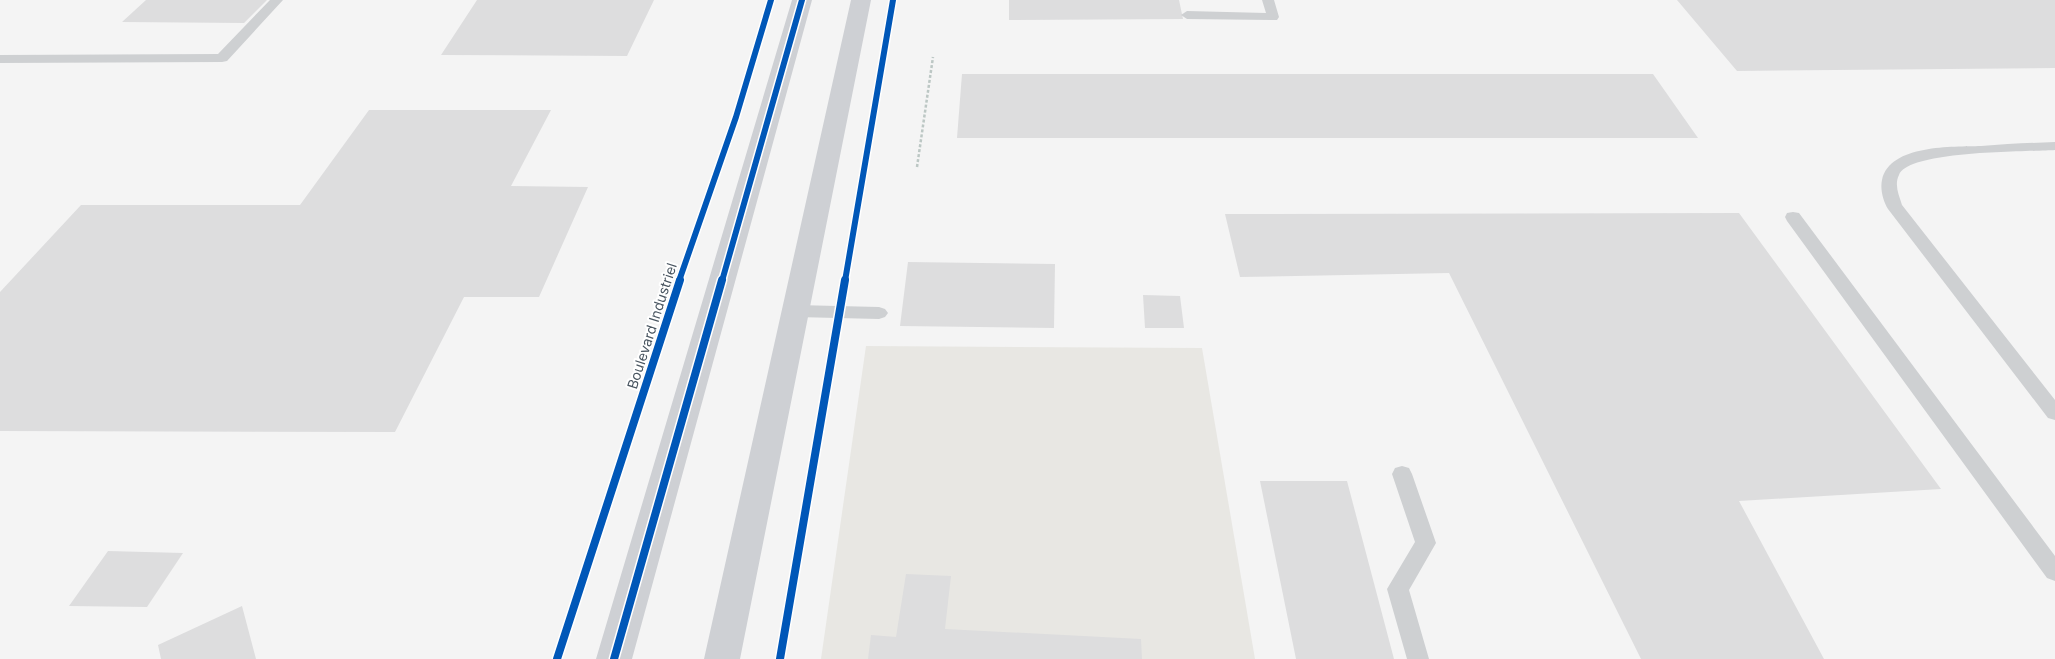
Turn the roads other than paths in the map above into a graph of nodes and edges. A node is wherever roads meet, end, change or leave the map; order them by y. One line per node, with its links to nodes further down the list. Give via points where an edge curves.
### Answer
1 (277, 0): 6 (lane, via 222,58)
2 (802, 0): 14 (street)
3 (861, 0): 9 (street)
4 (1268, 0): 5 (lane, via 1273,17)
5 (1187, 15)
6 (0, 58)
7 (2055, 146): 11 (lane, via 1919,155 1895,168 1890,174 1888,189 1899,213)
8 (1792, 217): 13 (lane)
9 (796, 311): 10 (lane); 15 (street)
10 (879, 313)
11 (2055, 413)
12 (1402, 474): 16 (lane, via 1426,543 1398,589)
13 (2055, 572)
14 (614, 659)
15 (722, 659)
16 (1418, 659)

